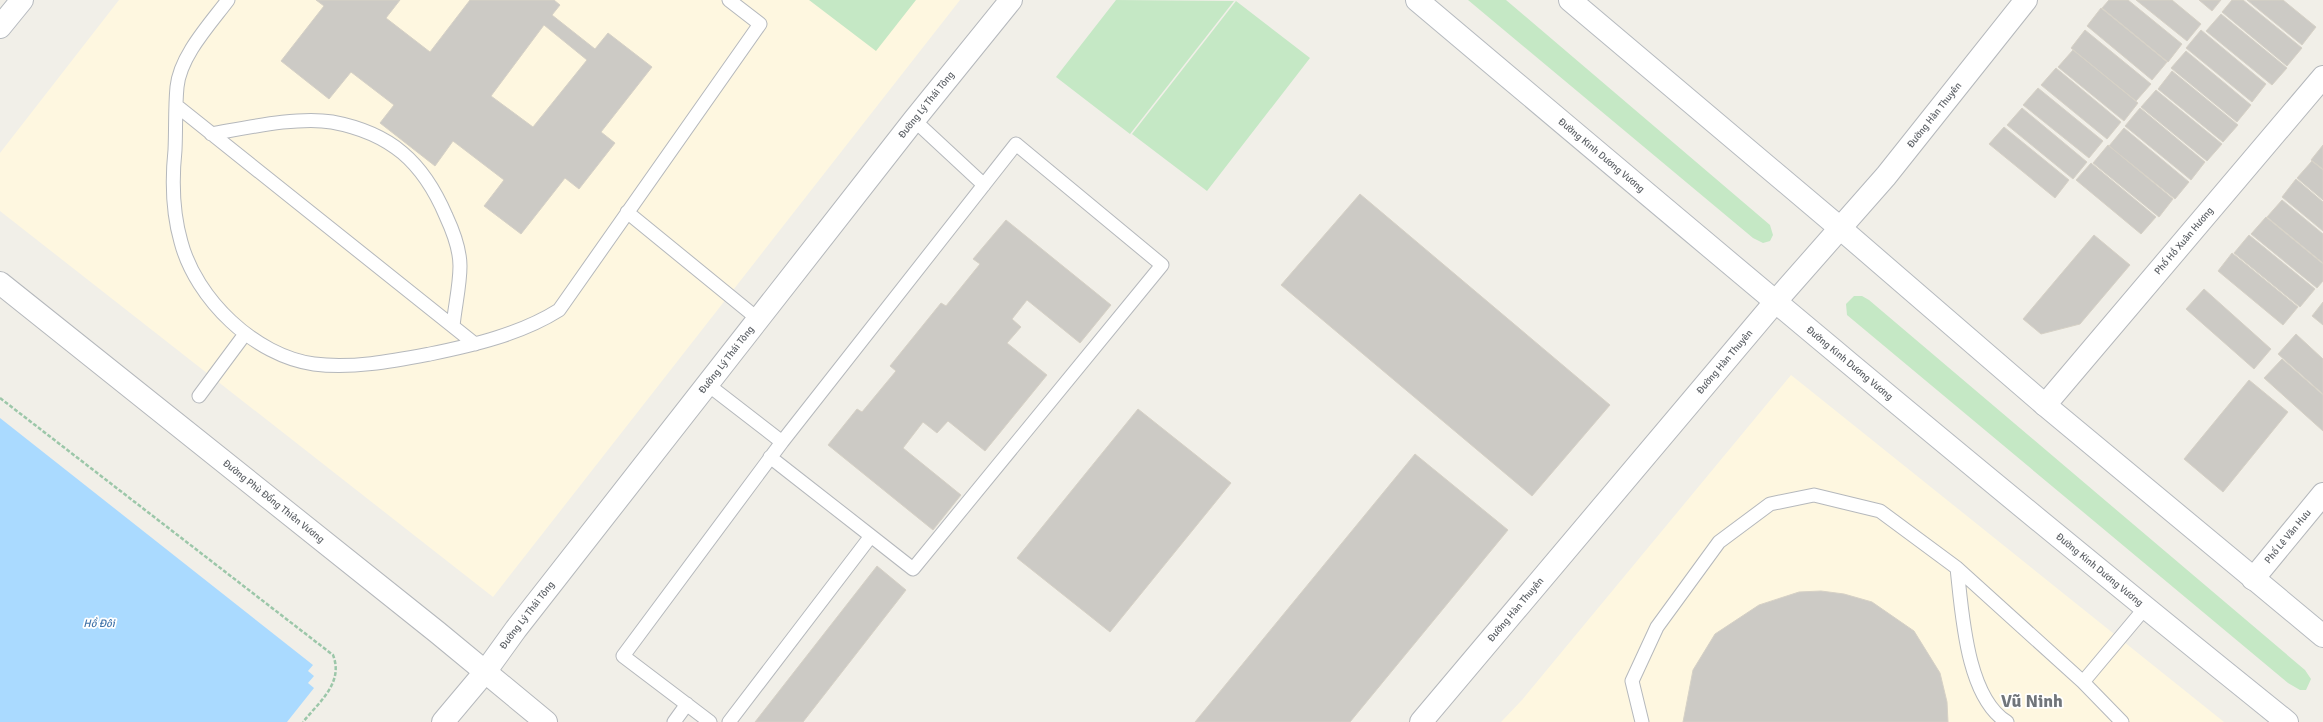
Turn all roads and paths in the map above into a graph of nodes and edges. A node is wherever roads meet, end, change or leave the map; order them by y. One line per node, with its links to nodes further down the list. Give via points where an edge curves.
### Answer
1 (22, 0): 8 (street)
2 (228, 0): 10 (lane, via 191,47 177,85)
3 (729, 0): 14 (lane, via 760,24)
4 (1011, 0): 11 (street, Đường Lý Thái Tông)
5 (1417, 0): 17 (street, Đường Kinh Dương Vương)
6 (1570, 0): 15 (street)
7 (2026, 0): 15 (street, Đường Hàn Thuyên, via 1886,176)
8 (0, 28)
9 (2323, 77): 25 (street, Phố Hồ Xuân Hương)
10 (177, 106): 12 (lane); 20 (lane, via 174,164 180,242 191,268 207,293 229,321)
11 (914, 120): 13 (lane); 18 (street, Đường Lý Thái Tông)
12 (211, 134): 19 (lane); 19 (lane, via 292,123 332,122 373,134 396,147 423,172 439,199 454,235 460,265)
13 (984, 185): 26 (lane); 29 (lane, via 1016,144 1162,265 913,569)
14 (628, 212): 18 (lane); 21 (lane, via 559,310 543,320)
15 (1840, 228): 17 (street, Đường Hàn Thuyên); 25 (street)
16 (0, 283): 34 (street, Đường Phù Đổng Thiên Vương)
17 (1776, 301): 32 (street, Đường Kinh Dương Vương); 43 (street, Đường Hàn Thuyên)
18 (758, 319): 22 (street, Đường Lý Thái Tông)
19 (453, 326): 21 (lane)
20 (245, 334): 21 (lane, via 271,351 314,364 400,360); 23 (lane)
21 (475, 344)
22 (707, 384): 26 (lane); 34 (street, Đường Lý Thái Tông)
23 (199, 396)
24 (0, 398): 37 (path, via 332,656 336,663 335,682)
25 (2045, 405): 31 (street)
26 (782, 442): 27 (lane)
27 (770, 457): 29 (lane); 36 (lane, via 623,656)
28 (2323, 494): 31 (street, Phố Lê Văn Hưu)
29 (871, 536): 42 (lane)
30 (1957, 568): 35 (lane); 44 (lane, via 1880,511 1814,496 1770,504 1719,542 1657,627 1632,681); 45 (lane, via 1963,621 1973,667 1986,700 2000,718)
31 (2253, 578): 33 (street)
32 (2146, 608): 35 (lane); 47 (street, Đường Kinh Dương Vương)
33 (2323, 636)
34 (485, 672): 38 (street, Đường Lý Thái Tông); 39 (street, Đường Phù Đổng Thiên Vương)
35 (2083, 682): 46 (lane)
36 (687, 704): 40 (lane); 41 (lane)
37 (303, 722)
38 (443, 722)
39 (546, 722)
40 (674, 722)
41 (710, 722)
42 (729, 722)
43 (1421, 722)
44 (1642, 722)
45 (2007, 722)
46 (2122, 722)
47 (2287, 722)

